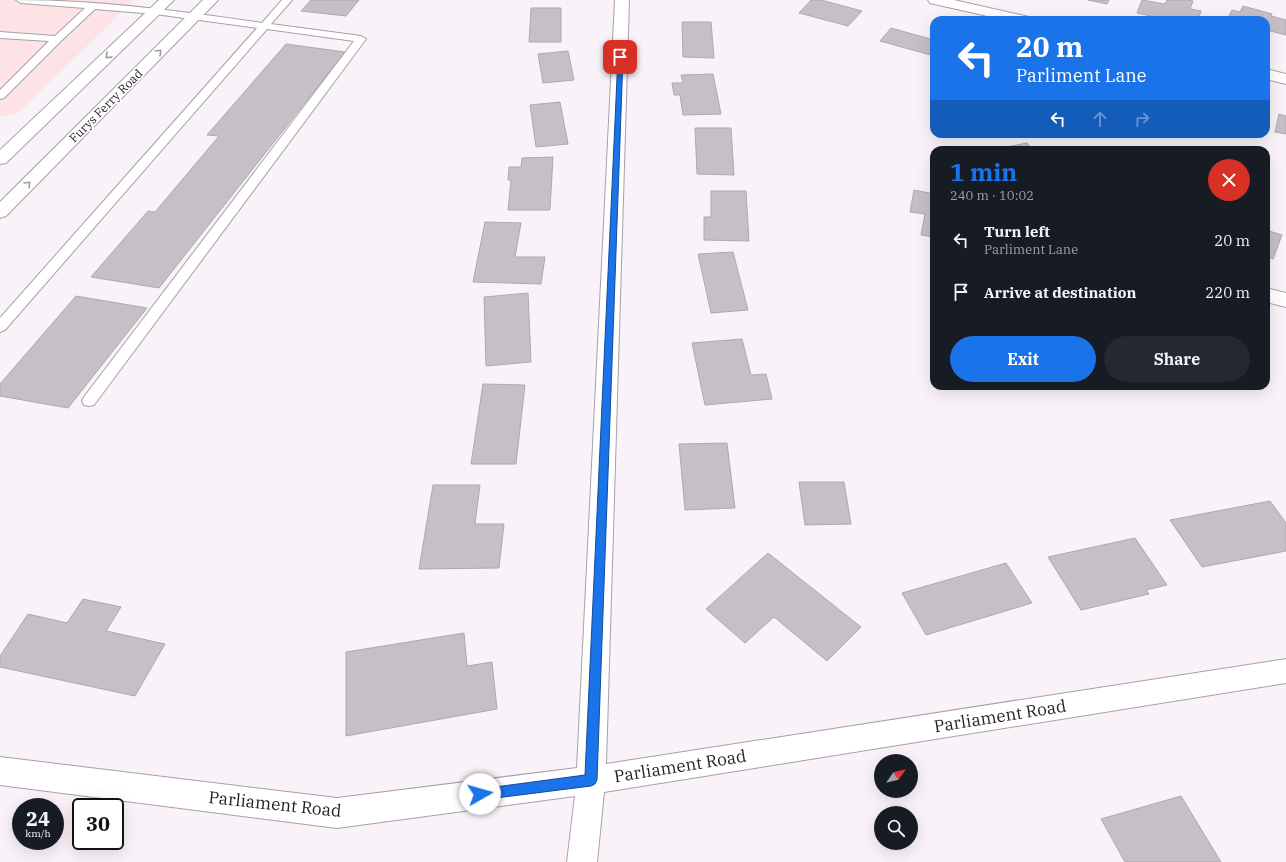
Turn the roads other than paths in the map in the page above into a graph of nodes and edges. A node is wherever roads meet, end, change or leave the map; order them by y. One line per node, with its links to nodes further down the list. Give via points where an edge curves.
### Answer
1 (21, 0): 7 (lane)
2 (167, 0): 9 (street)
3 (211, 0): 11 (street, Furys Ferry Road)
4 (287, 0): 12 (lane)
5 (622, 0): 26 (street)
6 (935, 0): 10 (street)
7 (70, 2): 8 (lane)
8 (93, 6): 9 (lane); 14 (lane)
9 (155, 11): 11 (lane); 18 (street, one-way to 18)
10 (1006, 16)
11 (194, 17): 12 (lane); 19 (street, Furys Ferry Road, one-way to 11)
12 (265, 25): 22 (lane); 23 (lane, via 361,39)
13 (0, 34): 14 (lane)
14 (57, 39): 17 (lane)
15 (1270, 75): 16 (street)
16 (1286, 79)
17 (0, 96)
18 (0, 159)
19 (0, 212)
20 (1270, 295): 21 (street)
21 (1286, 300)
22 (0, 327)
23 (90, 401)
24 (1286, 671): 26 (street, Parliament Road)
25 (0, 771): 26 (street, Parliament Road, via 337,813)
26 (591, 780): 27 (street)
27 (582, 862)

